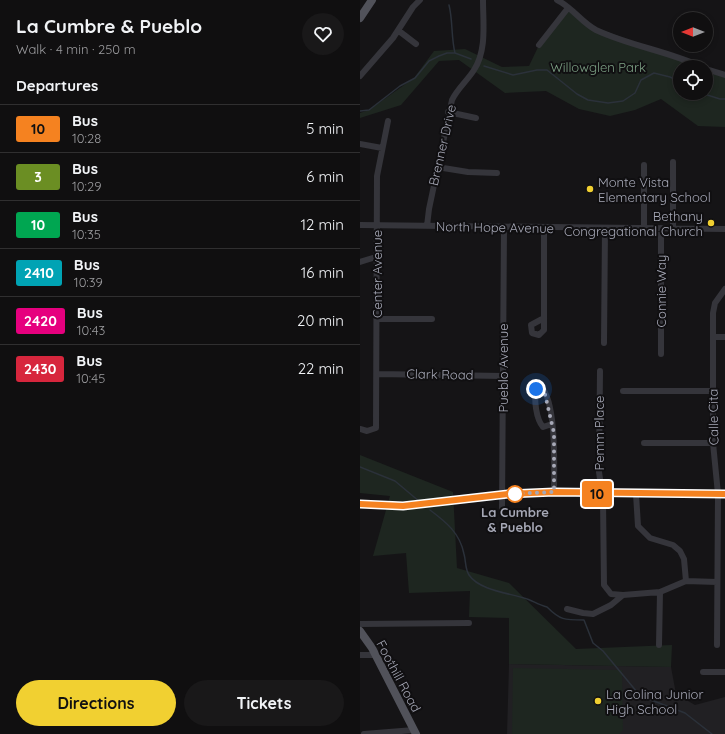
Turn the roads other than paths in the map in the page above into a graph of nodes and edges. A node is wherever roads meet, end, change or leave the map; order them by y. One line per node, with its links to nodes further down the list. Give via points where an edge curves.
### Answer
1 (372, 0): 6 (main road)
2 (420, 0): 7 (street)
3 (483, 0): 14 (street, Brenner Drive, via 483,43 480,57 474,70 455,94)
4 (557, 0): 5 (street)
5 (568, 8): 9 (street); 10 (street, via 580,20 595,29)
6 (360, 18)
7 (399, 31): 8 (street); 13 (street)
8 (416, 44)
9 (539, 45)
10 (686, 60)
11 (713, 71): 12 (street)
12 (725, 75)
13 (360, 76)
14 (448, 112): 15 (street); 21 (street, Brenner Drive)
15 (476, 118)
16 (388, 121): 18 (street, Center Avenue)
17 (360, 144): 18 (street)
18 (382, 148): 24 (street, Center Avenue, via 377,176)
19 (673, 162): 31 (street)
20 (644, 166): 29 (street)
21 (437, 167): 22 (street); 25 (street, Brenner Drive, via 428,208)
22 (497, 174)
23 (360, 225): 24 (street, North Hope Avenue)
24 (377, 226): 25 (street, North Hope Avenue); 33 (street, Center Avenue)
25 (427, 226): 26 (street, North Hope Avenue)
26 (504, 227): 27 (street, North Hope Avenue); 45 (street, Pueblo Avenue)
27 (544, 227): 28 (street, North Hope Avenue); 36 (street)
28 (605, 228): 29 (street, North Hope Avenue); 41 (street)
29 (644, 228): 30 (street, North Hope Avenue)
30 (661, 228): 31 (street, North Hope Avenue); 42 (street, Connie Way)
31 (673, 228): 32 (street, North Hope Avenue)
32 (725, 229)
33 (376, 258): 34 (street); 37 (street, Center Avenue)
34 (360, 262)
35 (725, 289): 39 (street, Calle Cita, via 714,308)
36 (544, 318)
37 (377, 319): 38 (street); 44 (street, Center Avenue)
38 (432, 319)
39 (713, 337): 40 (street); 47 (street, Calle Cita)
40 (725, 337)
41 (604, 344)
42 (661, 354)
43 (600, 372): 53 (street, Pemm Place, via 599,472)
44 (377, 374): 45 (street, Clark Road); 49 (street, Center Avenue, via 376,428 367,431)
45 (503, 376): 57 (street, Pueblo Avenue)
46 (623, 391): 47 (street)
47 (713, 391): 51 (street, Calle Cita)
48 (552, 424): 48 (street, via 544,390 541,387 536,389 534,397 539,422 544,427); 52 (street)
49 (360, 429)
50 (644, 443): 51 (street)
51 (713, 443): 55 (street, Calle Cita)
52 (554, 492): 53 (street); 57 (street)
53 (602, 494): 54 (street); 63 (street, Pemm Place, via 604,586 611,594)
54 (636, 494): 55 (street); 60 (street, via 638,526 650,538 673,545 680,551 684,559)
55 (718, 494): 56 (street); 61 (street, Calle Cita)
56 (725, 494)
57 (502, 495): 58 (street, via 403,506); 59 (street, Pueblo Avenue)
58 (360, 504)
59 (502, 509)
60 (686, 581): 61 (street); 62 (street)
61 (717, 582): 69 (street, Calle Cita)
62 (660, 592): 63 (street); 68 (street)
63 (623, 595): 64 (street, via 611,605 593,614)
64 (567, 609)
65 (469, 623): 66 (street)
66 (360, 624)
67 (360, 631): 71 (main road, Foothill Road)
68 (659, 645)
69 (717, 645)
70 (360, 655): 71 (street)
71 (375, 655): 74 (main road, Foothill Road)
72 (703, 672): 73 (street)
73 (725, 672)
74 (415, 732): 75 (street)
75 (364, 734)

